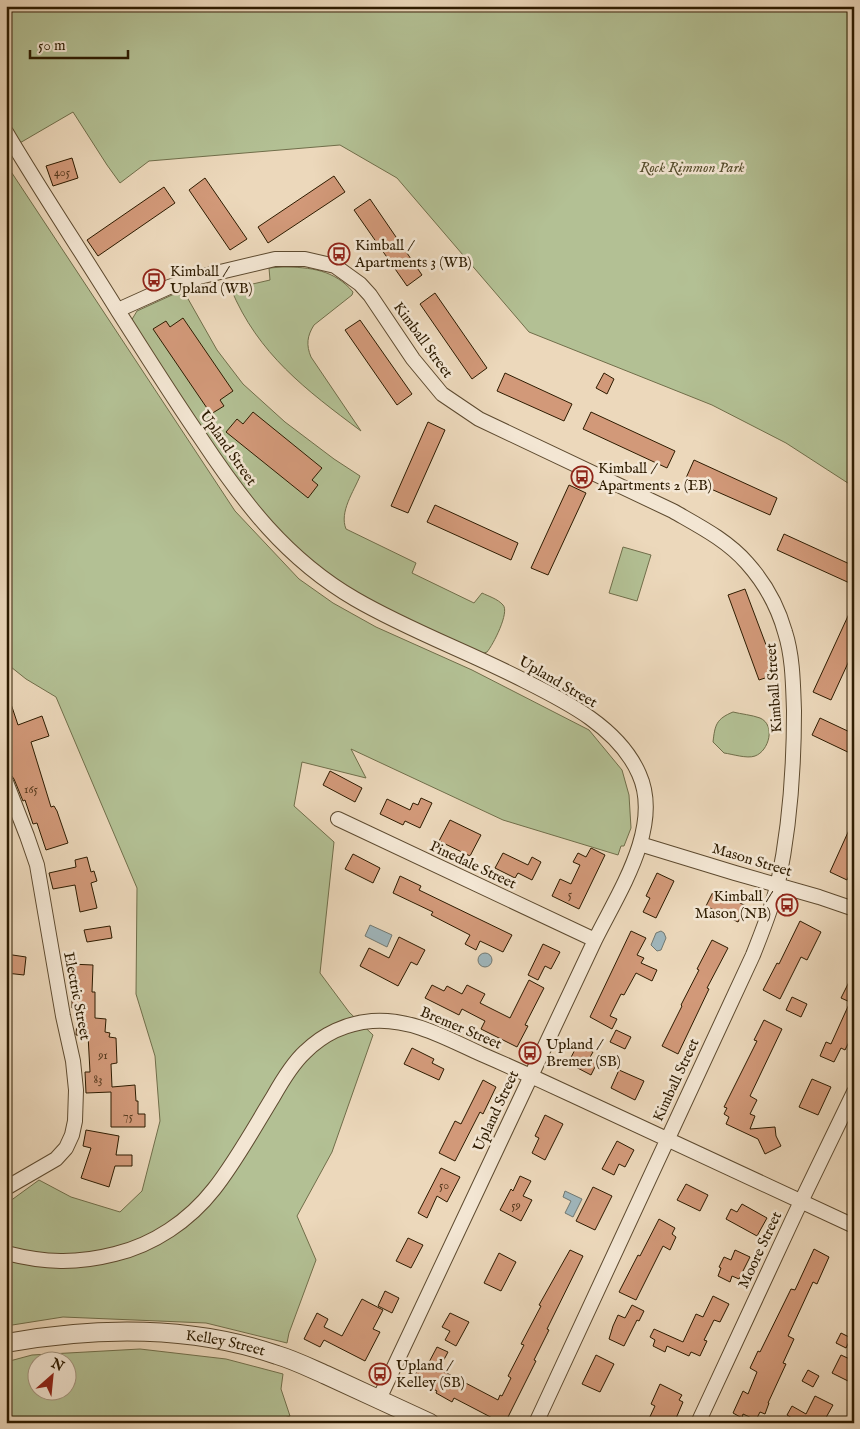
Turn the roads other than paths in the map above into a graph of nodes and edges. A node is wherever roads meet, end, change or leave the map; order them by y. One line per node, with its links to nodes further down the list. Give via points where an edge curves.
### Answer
1 (6, 132): 2 (street, Upland Street)
2 (118, 310): 5 (street, Upland Street, via 232,484 260,520 304,563 328,582 380,613 560,698 610,735 640,774 644,790 644,822); 6 (street, Kimball Street, via 199,277 275,260 305,259 335,266 370,295 413,359 442,394 479,420 700,526 737,553 773,602 785,631 791,661 792,781 787,834)
3 (6, 782): 12 (street, Electric Street, via 36,865 73,1061 76,1106 72,1135 66,1148 56,1159)
4 (338, 820): 8 (street, Pinedale Street)
5 (640, 844): 6 (street, Mason Street); 8 (street, Upland Street)
6 (777, 885): 7 (street, Mason Street); 11 (street, Kimball Street, via 752,955)
7 (854, 909)
8 (595, 940): 9 (street, Upland Street)
9 (531, 1076): 11 (street, Bremer Street); 15 (street, Bremer Street, via 404,1022 359,1022 343,1027 316,1042 295,1063 221,1179 180,1224 139,1246 93,1260 61,1262); 17 (street, Upland Street)
10 (854, 1092): 13 (street, Moore Street)
11 (666, 1139): 13 (street, Bremer Street); 19 (street, Kimball Street)
12 (6, 1188)
13 (800, 1202): 14 (street, Bremer Street); 20 (street, Moore Street)
14 (854, 1226)
15 (6, 1253)
16 (6, 1344): 17 (street, Kelley Street, via 56,1335 96,1333 190,1335 278,1355)
17 (380, 1400): 18 (street, Kelley Street)
18 (430, 1423)
19 (536, 1423)
20 (698, 1423)

